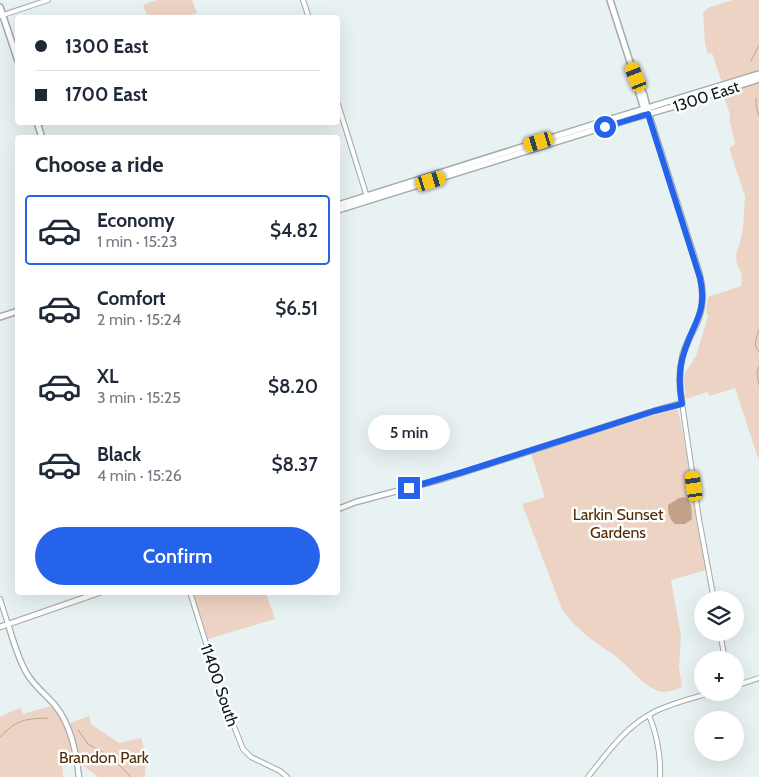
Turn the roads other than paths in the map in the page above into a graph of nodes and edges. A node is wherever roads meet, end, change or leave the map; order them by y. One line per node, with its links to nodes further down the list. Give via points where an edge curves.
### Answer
1 (48, 0): 5 (street)
2 (303, 0): 6 (street)
3 (610, 0): 11 (main road)
4 (0, 8): 5 (main road)
5 (1, 15): 7 (main road)
6 (308, 15)
7 (15, 53)
8 (759, 74): 11 (main road, 1300 East)
9 (759, 79): 11 (main road, 1300 East)
10 (340, 110): 14 (street)
11 (647, 111): 12 (main road, 1300 East); 13 (main road, 1300 East); 19 (main road, via 702,283 703,298 698,319 681,362)
12 (488, 158): 13 (main road); 14 (main road, 1300 East)
13 (466, 170): 14 (main road, 1300 East)
14 (368, 198): 15 (main road, 1300 East); 16 (main road, 1300 East)
15 (340, 205)
16 (340, 209)
17 (15, 312): 18 (main road)
18 (0, 317)
19 (682, 404): 20 (main road); 21 (street)
20 (340, 508)
21 (712, 591)
22 (92, 595): 25 (main road)
23 (191, 595): 32 (street, 11400 South, via 241,745 248,755)
24 (0, 599): 25 (street)
25 (8, 624): 26 (main road); 31 (main road, via 26,673 66,722)
26 (0, 627)
27 (759, 678): 28 (street)
28 (744, 683)
29 (694, 698): 30 (street)
30 (649, 715): 33 (street, via 621,737); 34 (street, via 659,750)
31 (79, 777)
32 (288, 777)
33 (588, 777)
34 (660, 777)

